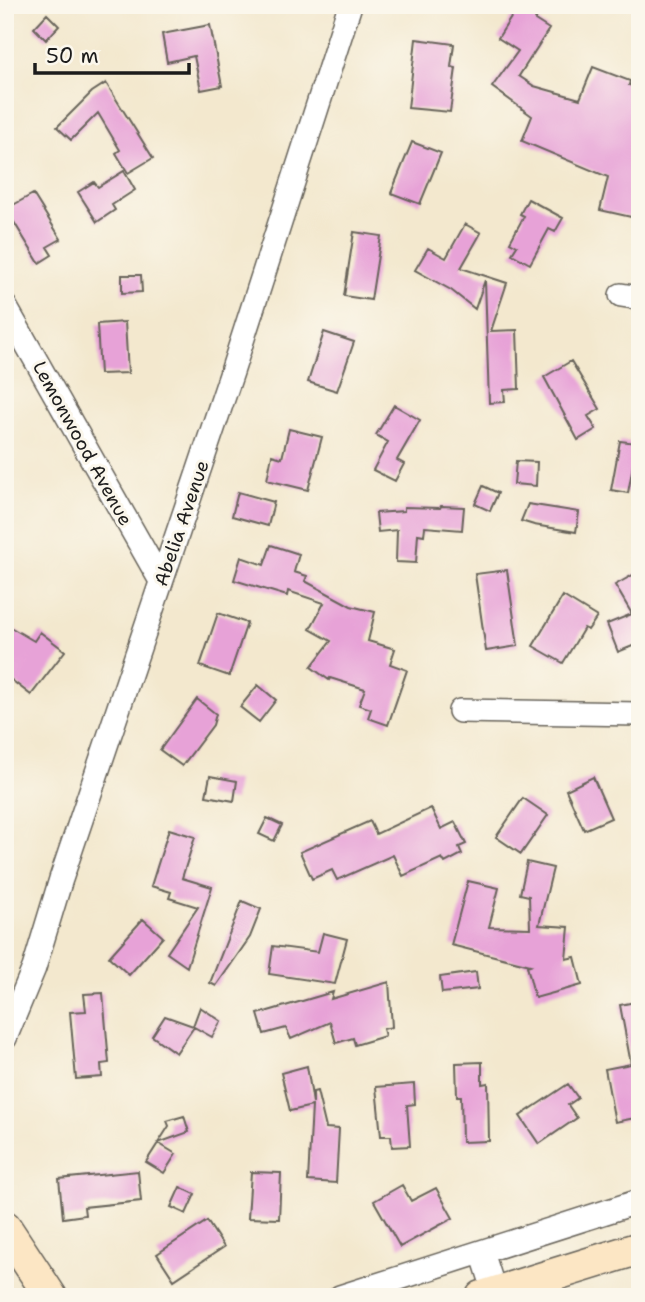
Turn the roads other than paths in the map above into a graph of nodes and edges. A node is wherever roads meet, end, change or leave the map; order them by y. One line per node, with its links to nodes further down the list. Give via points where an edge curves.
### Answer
1 (344, 10): 3 (street, Abelia Avenue, via 302,160)
2 (5, 306): 3 (street, Lemonwood Avenue)
3 (161, 581): 6 (street, Abelia Avenue, via 34,968)
4 (460, 710): 5 (street)
5 (640, 714)
6 (5, 1038)
7 (640, 1201): 10 (street)
8 (5, 1227): 12 (main road)
9 (640, 1248): 11 (main road)
10 (482, 1252): 11 (street); 13 (street)
11 (489, 1295)
12 (51, 1297)
13 (340, 1297)

